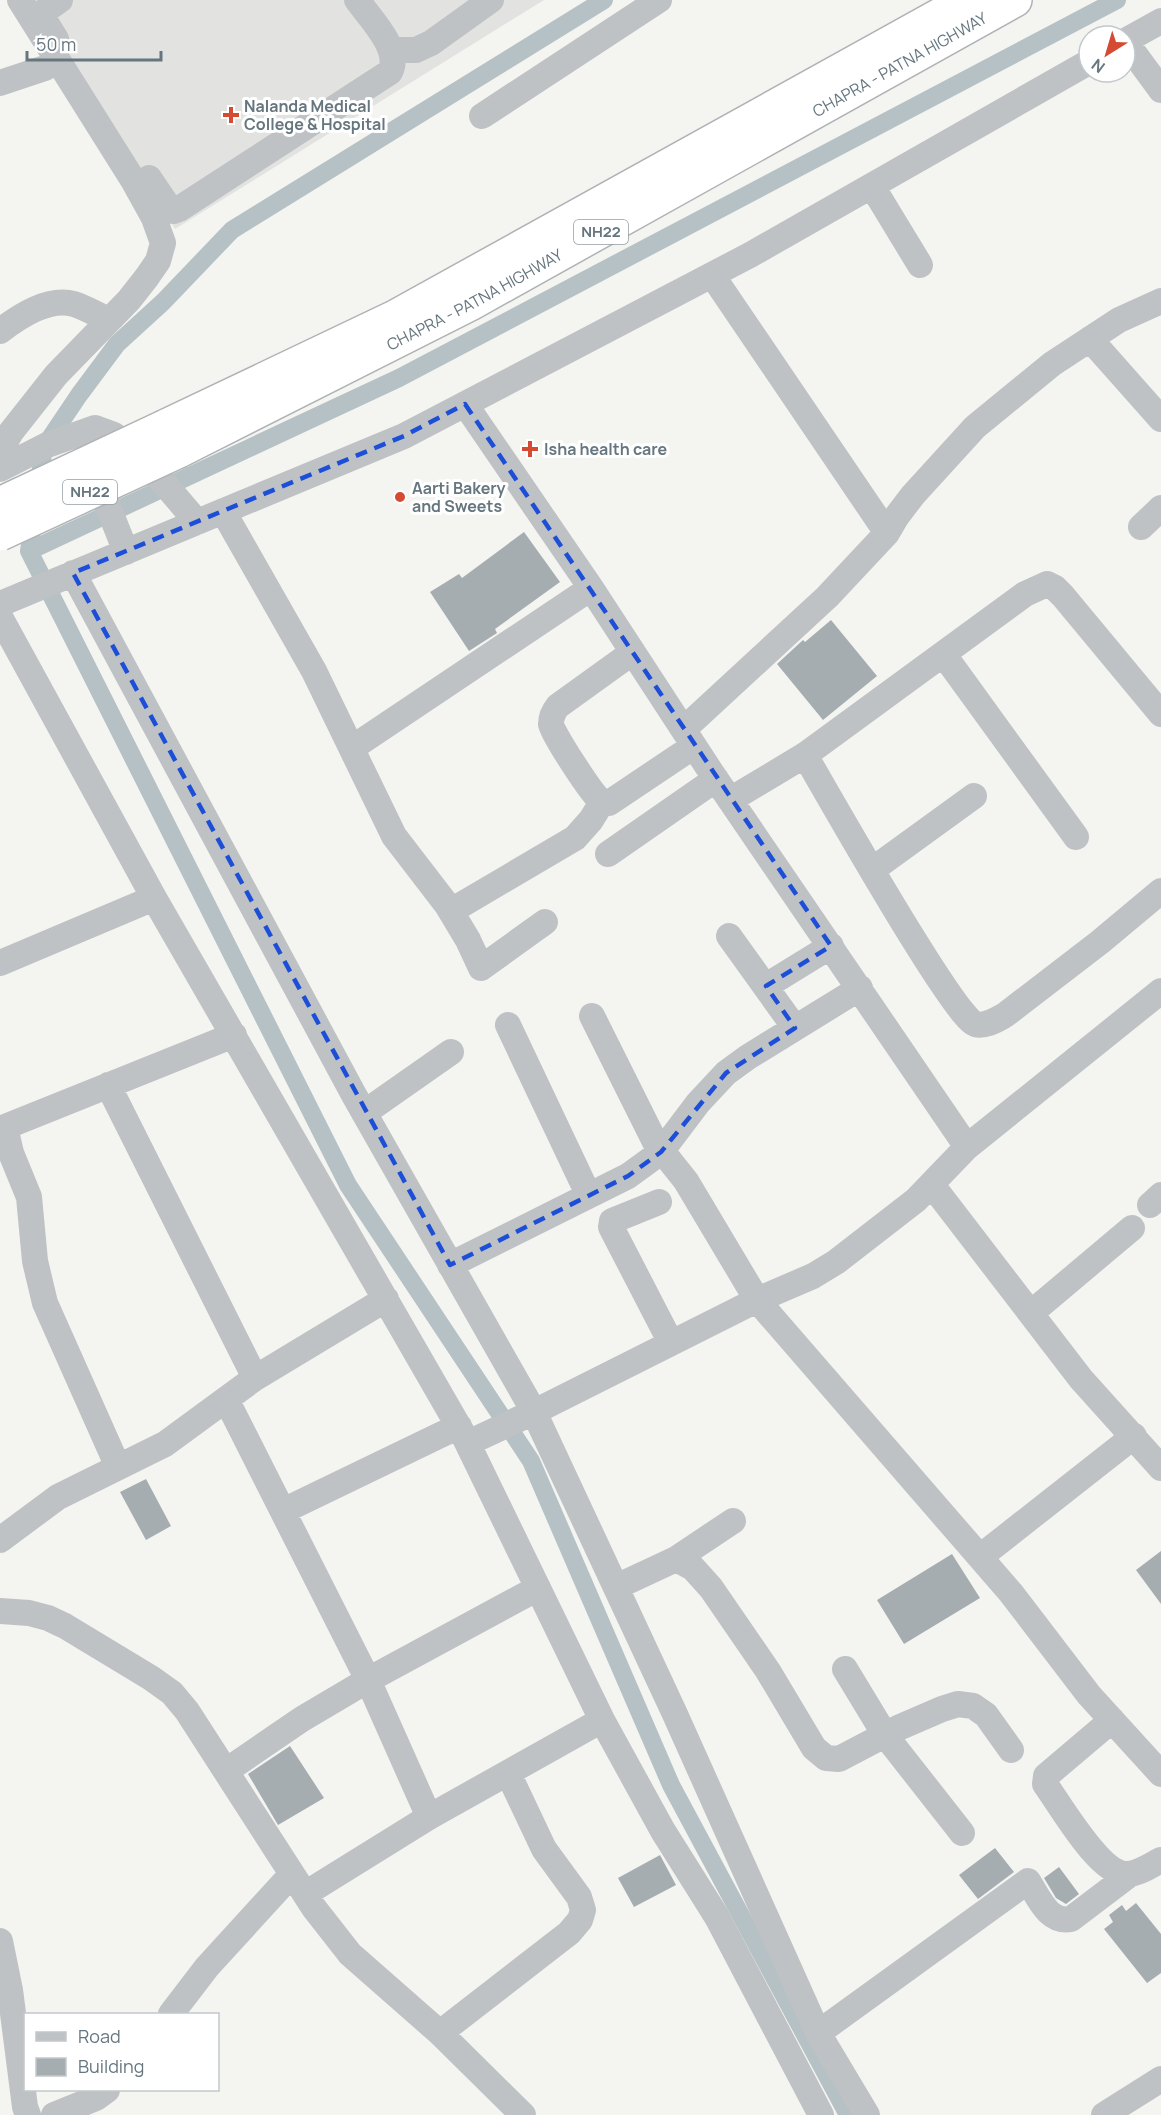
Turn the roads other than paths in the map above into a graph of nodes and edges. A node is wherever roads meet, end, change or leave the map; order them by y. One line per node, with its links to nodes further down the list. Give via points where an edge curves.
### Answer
1 (4, 0): 13 (street)
2 (20, 0): 15 (street)
3 (60, 0): 15 (street, via 46,10 43,18)
4 (357, 0): 11 (street)
5 (491, 0): 11 (street, via 431,44 416,50)
6 (659, 0): 18 (street)
7 (967, 0): 29 (highway, CHAPRA - PATNA HIGHWAY / NH22)
8 (1016, 0): 29 (highway, CHAPRA - PATNA HIGHWAY / NH22, via 470,304)
9 (1161, 21): 10 (street)
10 (1137, 34)
11 (393, 50): 15 (street, via 394,66 390,72 174,211)
12 (1137, 57): 17 (street)
13 (45, 68): 16 (street); 20 (street, via 103,161)
14 (1077, 69): 19 (street)
15 (73, 76): 20 (street, via 154,218 163,243)
16 (0, 82)
17 (1161, 90)
18 (482, 116)
19 (872, 186): 21 (street); 22 (street)
20 (158, 261): 24 (street)
21 (920, 265)
22 (712, 275): 27 (street); 39 (street)
23 (1161, 301): 26 (street, via 1119,320)
24 (109, 320): 25 (street, via 60,302 29,312); 30 (street, via 56,375)
25 (0, 331)
26 (1090, 339): 28 (street); 39 (street, via 1052,364 975,427 913,495)
27 (465, 404): 36 (street, via 404,436); 43 (street)
28 (1161, 418)
29 (179, 435): 34 (highway, NH22, bridge); 40 (highway, NH22, bridge)
30 (0, 451)
31 (40, 456): 32 (street); 33 (street); 37 (street, via 95,428 114,435); 41 (street, via 84,445)
32 (0, 470)
33 (0, 482)
34 (0, 504)
35 (1161, 508): 38 (street)
36 (223, 512): 37 (street); 49 (street, via 314,671)
37 (190, 514): 41 (street)
38 (1141, 527)
39 (887, 533): 48 (street)
40 (0, 534)
41 (126, 552): 42 (street)
42 (68, 576): 44 (street); 73 (street)
43 (591, 588): 45 (street); 49 (street)
44 (5, 606): 58 (street)
45 (633, 652): 48 (street); 53 (street, via 568,697 552,716 551,726 558,739)
46 (944, 655): 47 (street, via 1025,594 1047,584 1063,596); 50 (street); 54 (street)
47 (1161, 714)
48 (689, 737): 51 (street); 53 (street, via 609,803)
49 (352, 748): 59 (street, via 394,836)
50 (805, 755): 51 (street); 56 (street)
51 (723, 789): 55 (street); 62 (street)
52 (974, 796): 56 (street)
53 (602, 802): 59 (street, via 575,838)
54 (1076, 837)
55 (608, 854)
56 (872, 870): 57 (street, via 949,994 974,1024 992,1022 1005,1015)
57 (1161, 891)
58 (154, 898): 63 (street); 70 (street)
59 (450, 911): 60 (street, via 481,968)
60 (545, 921)
61 (729, 936): 64 (street)
62 (831, 946): 64 (street); 65 (street)
63 (0, 963)
64 (765, 987): 69 (street)
65 (860, 988): 69 (street); 75 (street)
66 (1161, 991): 75 (street)
67 (592, 1016): 76 (street)
68 (508, 1025): 78 (street)
69 (795, 1028): 76 (street, via 726,1073)
70 (234, 1035): 72 (street); 82 (street)
71 (451, 1052): 73 (street)
72 (108, 1085): 74 (street); 86 (street)
73 (364, 1113): 81 (street)
74 (3, 1128): 91 (street, via 29,1197 35,1261 45,1303)
75 (967, 1147): 77 (street)
76 (661, 1152): 78 (street, via 628,1176); 83 (street, via 686,1181)
77 (932, 1185): 83 (street, via 836,1262); 84 (street)
78 (588, 1194): 81 (street)
79 (659, 1202): 85 (street, via 612,1221 611,1227)
80 (1132, 1228): 84 (street)
81 (450, 1265): 88 (street)
82 (386, 1299): 86 (street); 89 (street)
83 (757, 1300): 85 (street); 96 (street)
84 (1031, 1313): 90 (street, via 1102,1404)
85 (672, 1343): 88 (street)
86 (255, 1378): 87 (street)
87 (226, 1399): 91 (street, via 165,1444); 93 (street)
88 (530, 1414): 89 (street, via 497,1429); 98 (street)
89 (463, 1435): 93 (street); 99 (street)
90 (1134, 1436): 92 (street); 96 (street)
91 (118, 1467): 95 (street, via 58,1497)
92 (1161, 1468)
93 (283, 1511): 102 (street)
94 (733, 1521): 97 (street)
95 (0, 1540)
96 (980, 1557): 104 (street)
97 (676, 1559): 98 (street); 105 (street, via 693,1568 711,1588 768,1671 814,1748 826,1758 839,1759)
98 (616, 1587): 118 (street)
99 (538, 1588): 102 (street); 103 (street)
100 (0, 1611): 107 (street, via 48,1618 151,1678 172,1693 187,1711)
101 (845, 1669): 105 (street)
102 (368, 1680): 107 (street, via 302,1719); 110 (street)
103 (603, 1720): 108 (street); 124 (street, via 663,1831 717,1917)
104 (1112, 1720): 109 (street); 113 (street, via 1046,1776 1045,1784 1102,1862 1116,1874)
105 (885, 1735): 106 (street, via 958,1704 973,1706 986,1715); 111 (street)
106 (1011, 1750)
107 (226, 1772): 114 (street)
108 (508, 1773): 110 (street); 117 (street, via 544,1849 579,1897 583,1910 569,1933)
109 (1161, 1774)
110 (429, 1817): 114 (street)
111 (962, 1833)
112 (1161, 1860): 113 (street)
113 (1129, 1875): 118 (street, via 1071,1919 1062,1921 1049,1914 1028,1881)
114 (298, 1884): 116 (street, via 207,1967); 117 (street, via 350,1954)
115 (0, 1941): 121 (street, via 10,1990)
116 (172, 2013)
117 (440, 2032): 123 (street)
118 (818, 2033): 125 (street)
119 (1161, 2079): 126 (street)
120 (106, 2091): 122 (street)
121 (21, 2112)
122 (54, 2115)
123 (523, 2115)
124 (821, 2115)
125 (867, 2115)
126 (1104, 2115)

